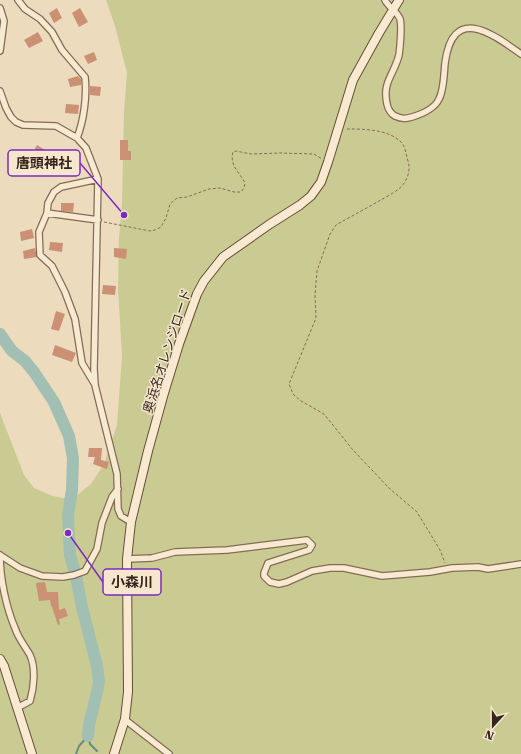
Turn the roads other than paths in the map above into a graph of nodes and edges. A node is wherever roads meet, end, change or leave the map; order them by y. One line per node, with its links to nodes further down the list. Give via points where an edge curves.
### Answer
1 (18, 0): 9 (street, via 24,9 40,19 52,32 62,50 85,77 81,128)
2 (385, 0): 5 (street)
3 (399, 0): 5 (street, 奥浜名オレンジロード)
4 (0, 8): 6 (street, via 4,21)
5 (394, 9): 7 (street, via 400,19 400,45 394,68 386,84 385,95 388,109 403,119 432,108 439,100 447,51 457,31 474,28 492,35); 15 (street, 奥浜名オレンジロード, via 353,80 321,182 311,196 300,205 223,257 204,280 164,393)
6 (0, 51)
7 (521, 54)
8 (0, 91): 9 (street, via 6,108 16,122 23,125 56,126)
9 (77, 138): 10 (street, via 86,148)
10 (98, 179): 11 (street, via 61,187 50,198); 12 (street)
11 (47, 213): 12 (street); 13 (street, via 39,232 40,255 52,266 65,292 75,319 82,363)
12 (98, 220): 13 (street)
13 (95, 385): 14 (street, via 116,468)
14 (118, 489): 15 (street, via 118,510 121,516); 19 (street, via 112,497 102,523 97,549 85,571 63,577 42,576 20,568 0,555 2,582 14,628 31,657 33,670 33,693 30,701)
15 (131, 522): 16 (street, 奥浜名オレンジロード)
16 (127, 559): 17 (street, via 307,540 312,545 309,550 268,563 264,573 266,579 279,584 312,571 330,568 344,568 382,576 478,567 488,569); 20 (street, 奥浜名オレンジロード)
17 (521, 564)
18 (0, 659): 19 (street)
19 (17, 708): 21 (street)
20 (126, 719): 22 (street, 奥浜名オレンジロード); 23 (street)
21 (32, 754)
22 (114, 754)
23 (169, 754)

